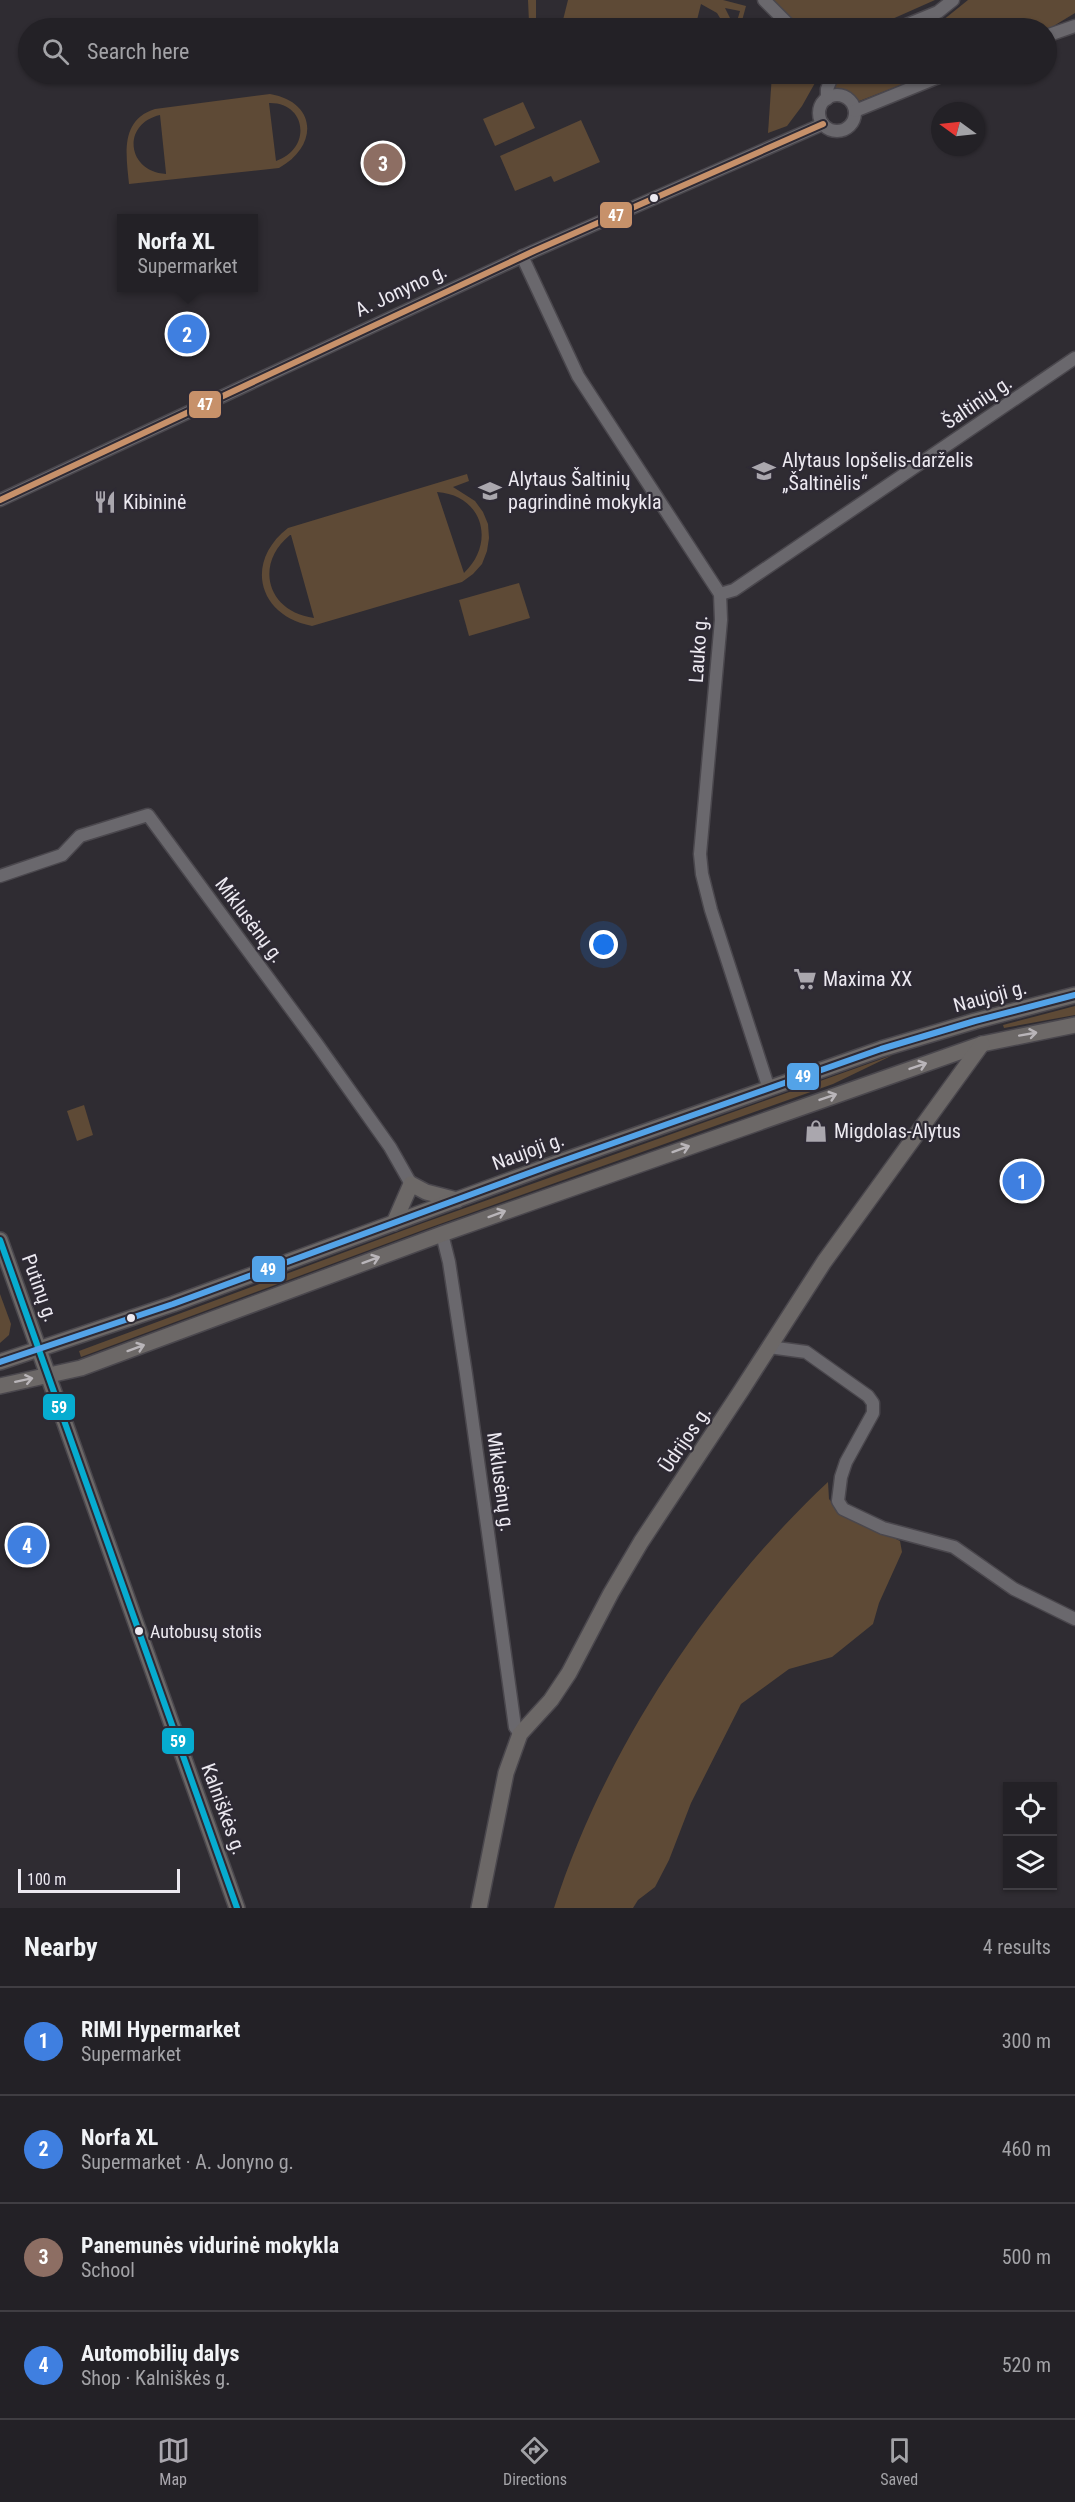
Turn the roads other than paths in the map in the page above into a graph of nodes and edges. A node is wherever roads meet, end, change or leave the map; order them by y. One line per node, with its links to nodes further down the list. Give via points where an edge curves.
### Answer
1 (764, 0): 3 (street)
2 (953, 0): 4 (street)
3 (782, 18)
4 (923, 18)
5 (1075, 26): 6 (street)
6 (1057, 32)
7 (828, 84): 9 (street)
8 (921, 84): 10 (street)
9 (827, 99): 10 (street, via 842,96); 11 (street, via 819,113)
10 (855, 111): 11 (street, via 852,123 843,130 832,130)
11 (823, 124): 12 (street, A. Jonyno g.)
12 (522, 256): 14 (street, A. Jonyno g.); 15 (street, Lauko g., via 578,376)
13 (1075, 358): 15 (street, Šaltinių g., via 734,590)
14 (0, 500)
15 (720, 594): 21 (street, Lauko g., via 700,854 711,910)
16 (0, 876): 22 (street, Miklusėnų g., via 62,855 80,836 147,815 317,1044 390,1147)
17 (1075, 995): 18 (main road, Naujoji g.)
18 (975, 1021): 20 (main road); 21 (main road, Naujoji g.)
19 (1075, 1025): 20 (main road, one-way to 19)
20 (982, 1044): 25 (main road, one-way to 20); 27 (main road, Ūdrijos g., via 838,1241)
21 (769, 1089): 23 (main road, Naujoji g.)
22 (411, 1184): 23 (main road); 24 (main road)
23 (457, 1200): 24 (main road, Naujoji g.)
24 (394, 1223): 28 (main road, Naujoji g.)
25 (442, 1234): 30 (main road, one-way to 25, via 81,1368); 33 (street, Miklusėnų g., via 515,1727)
26 (0, 1240): 28 (main road, Putinų g.)
27 (769, 1347): 32 (street, via 806,1352 868,1396 873,1404 873,1413 841,1477 838,1502 843,1509 883,1528 954,1547 1014,1589); 33 (main road, Ūdrijos g., via 641,1542 569,1673)
28 (40, 1350): 29 (main road, Naujoji g.); 30 (main road, Kalniškės g.)
29 (0, 1362)
30 (48, 1375): 31 (main road, one-way to 30); 34 (main road, Kalniškės g.)
31 (0, 1386)
32 (1075, 1619)
33 (520, 1734): 35 (main road, Ūdrijos g., via 506,1773)
34 (237, 1908)
35 (479, 1908)

